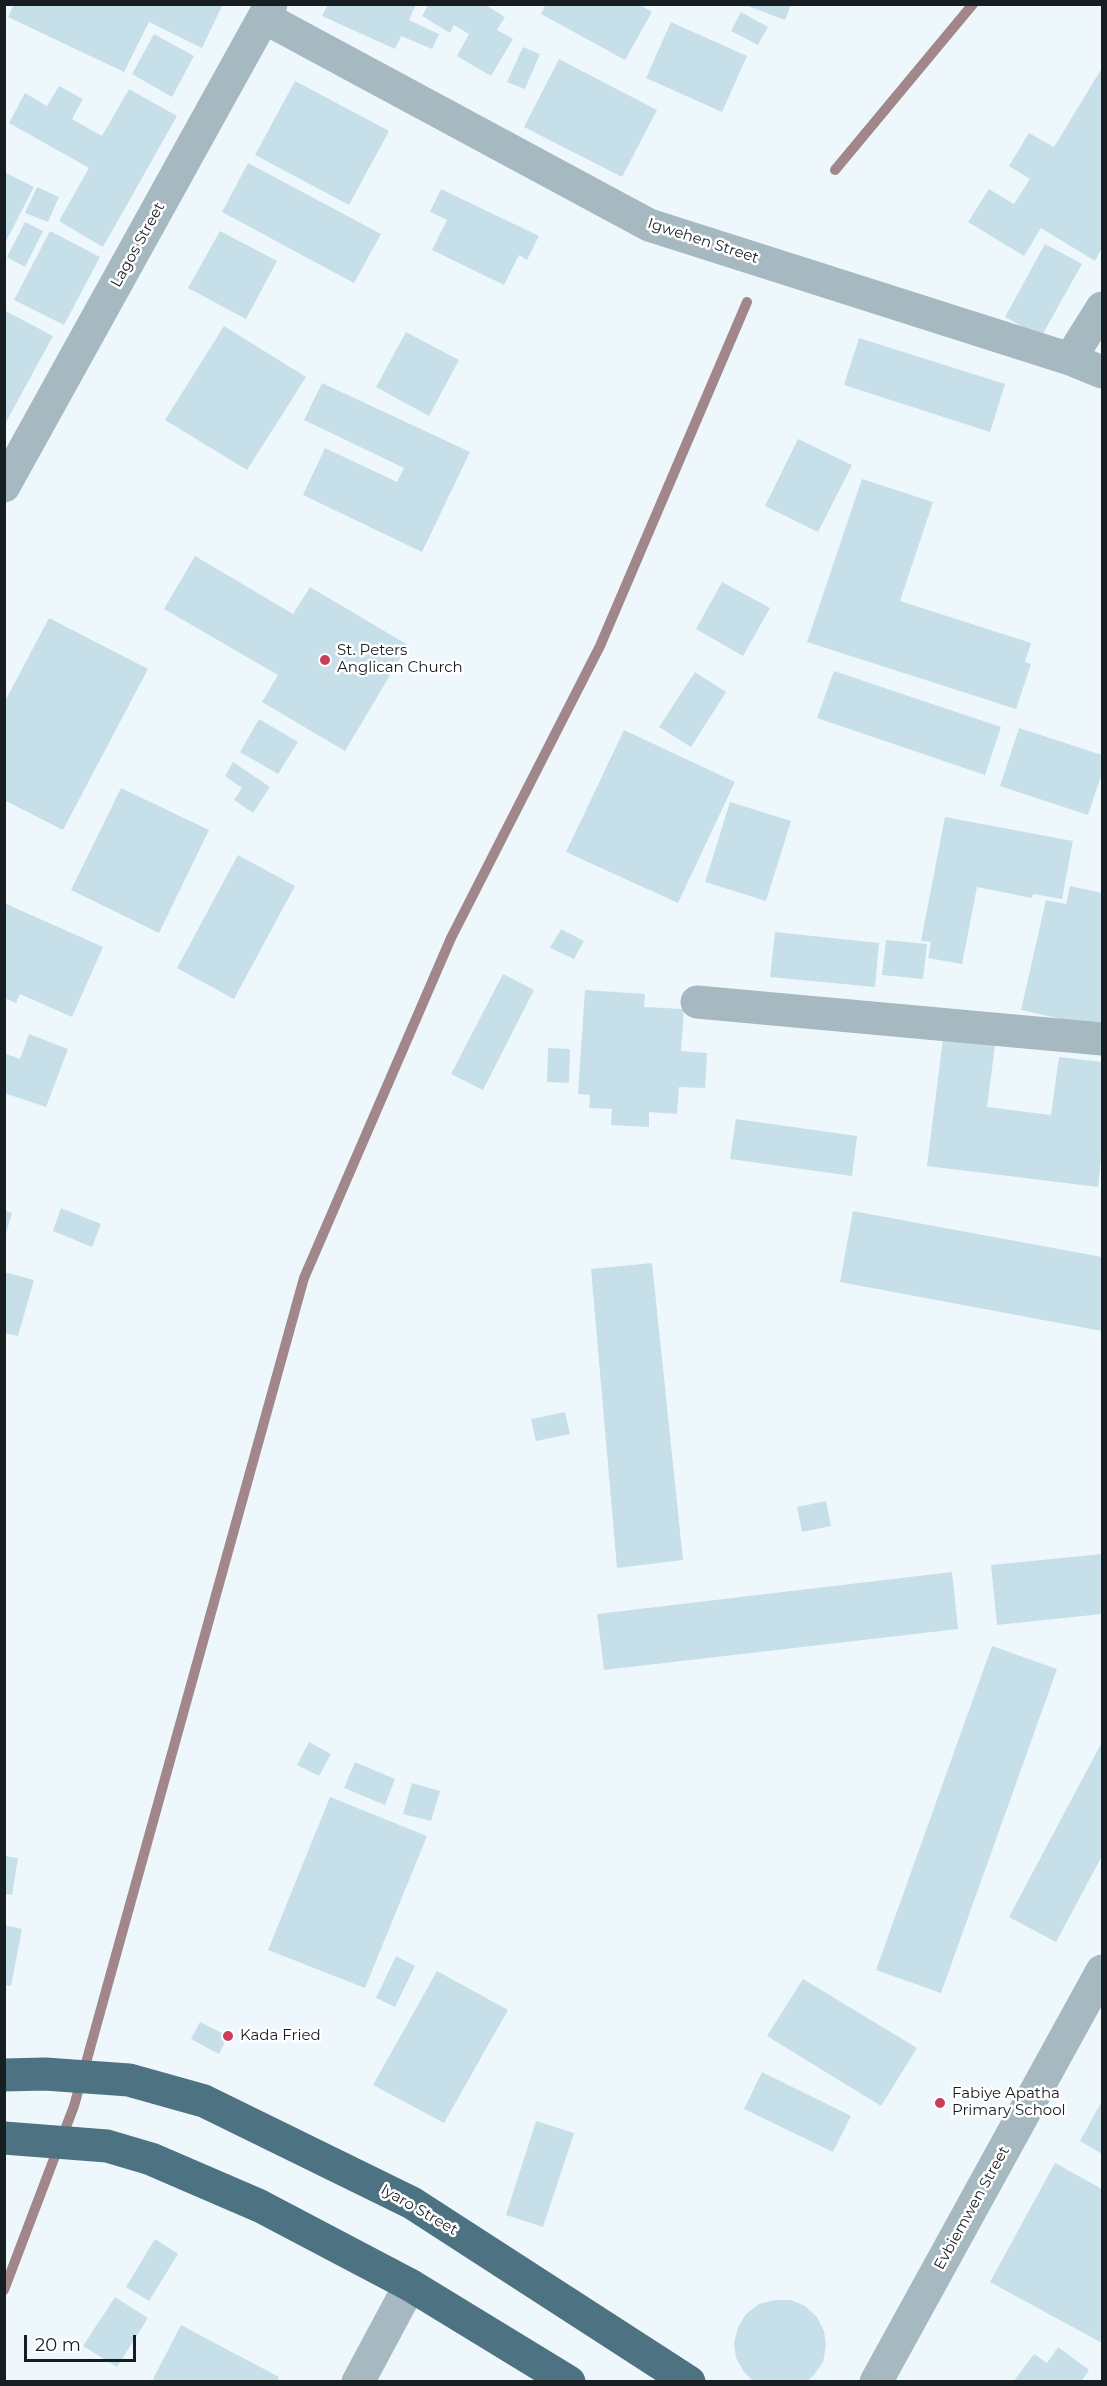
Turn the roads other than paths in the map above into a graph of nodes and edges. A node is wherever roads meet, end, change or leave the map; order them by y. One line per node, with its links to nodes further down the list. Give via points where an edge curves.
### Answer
1 (268, 11): 3 (street, Igwehen Street, via 649,225); 5 (street, Lagos Street)
2 (1102, 308): 3 (street)
3 (1070, 358): 4 (street, Igwehen Street)
4 (1102, 372)
5 (4, 486)
6 (697, 1002): 7 (street)
7 (1102, 1039)
8 (1102, 1971): 15 (street, Evbiemwen Street)
9 (4, 2075): 14 (highway, Iyaro Street, via 129,2080 204,2101 412,2203)
10 (4, 2138): 11 (highway, via 107,2146 151,2159 260,2206)
11 (410, 2285): 12 (street); 13 (highway)
12 (358, 2382)
13 (569, 2382)
14 (689, 2382)
15 (876, 2382)

